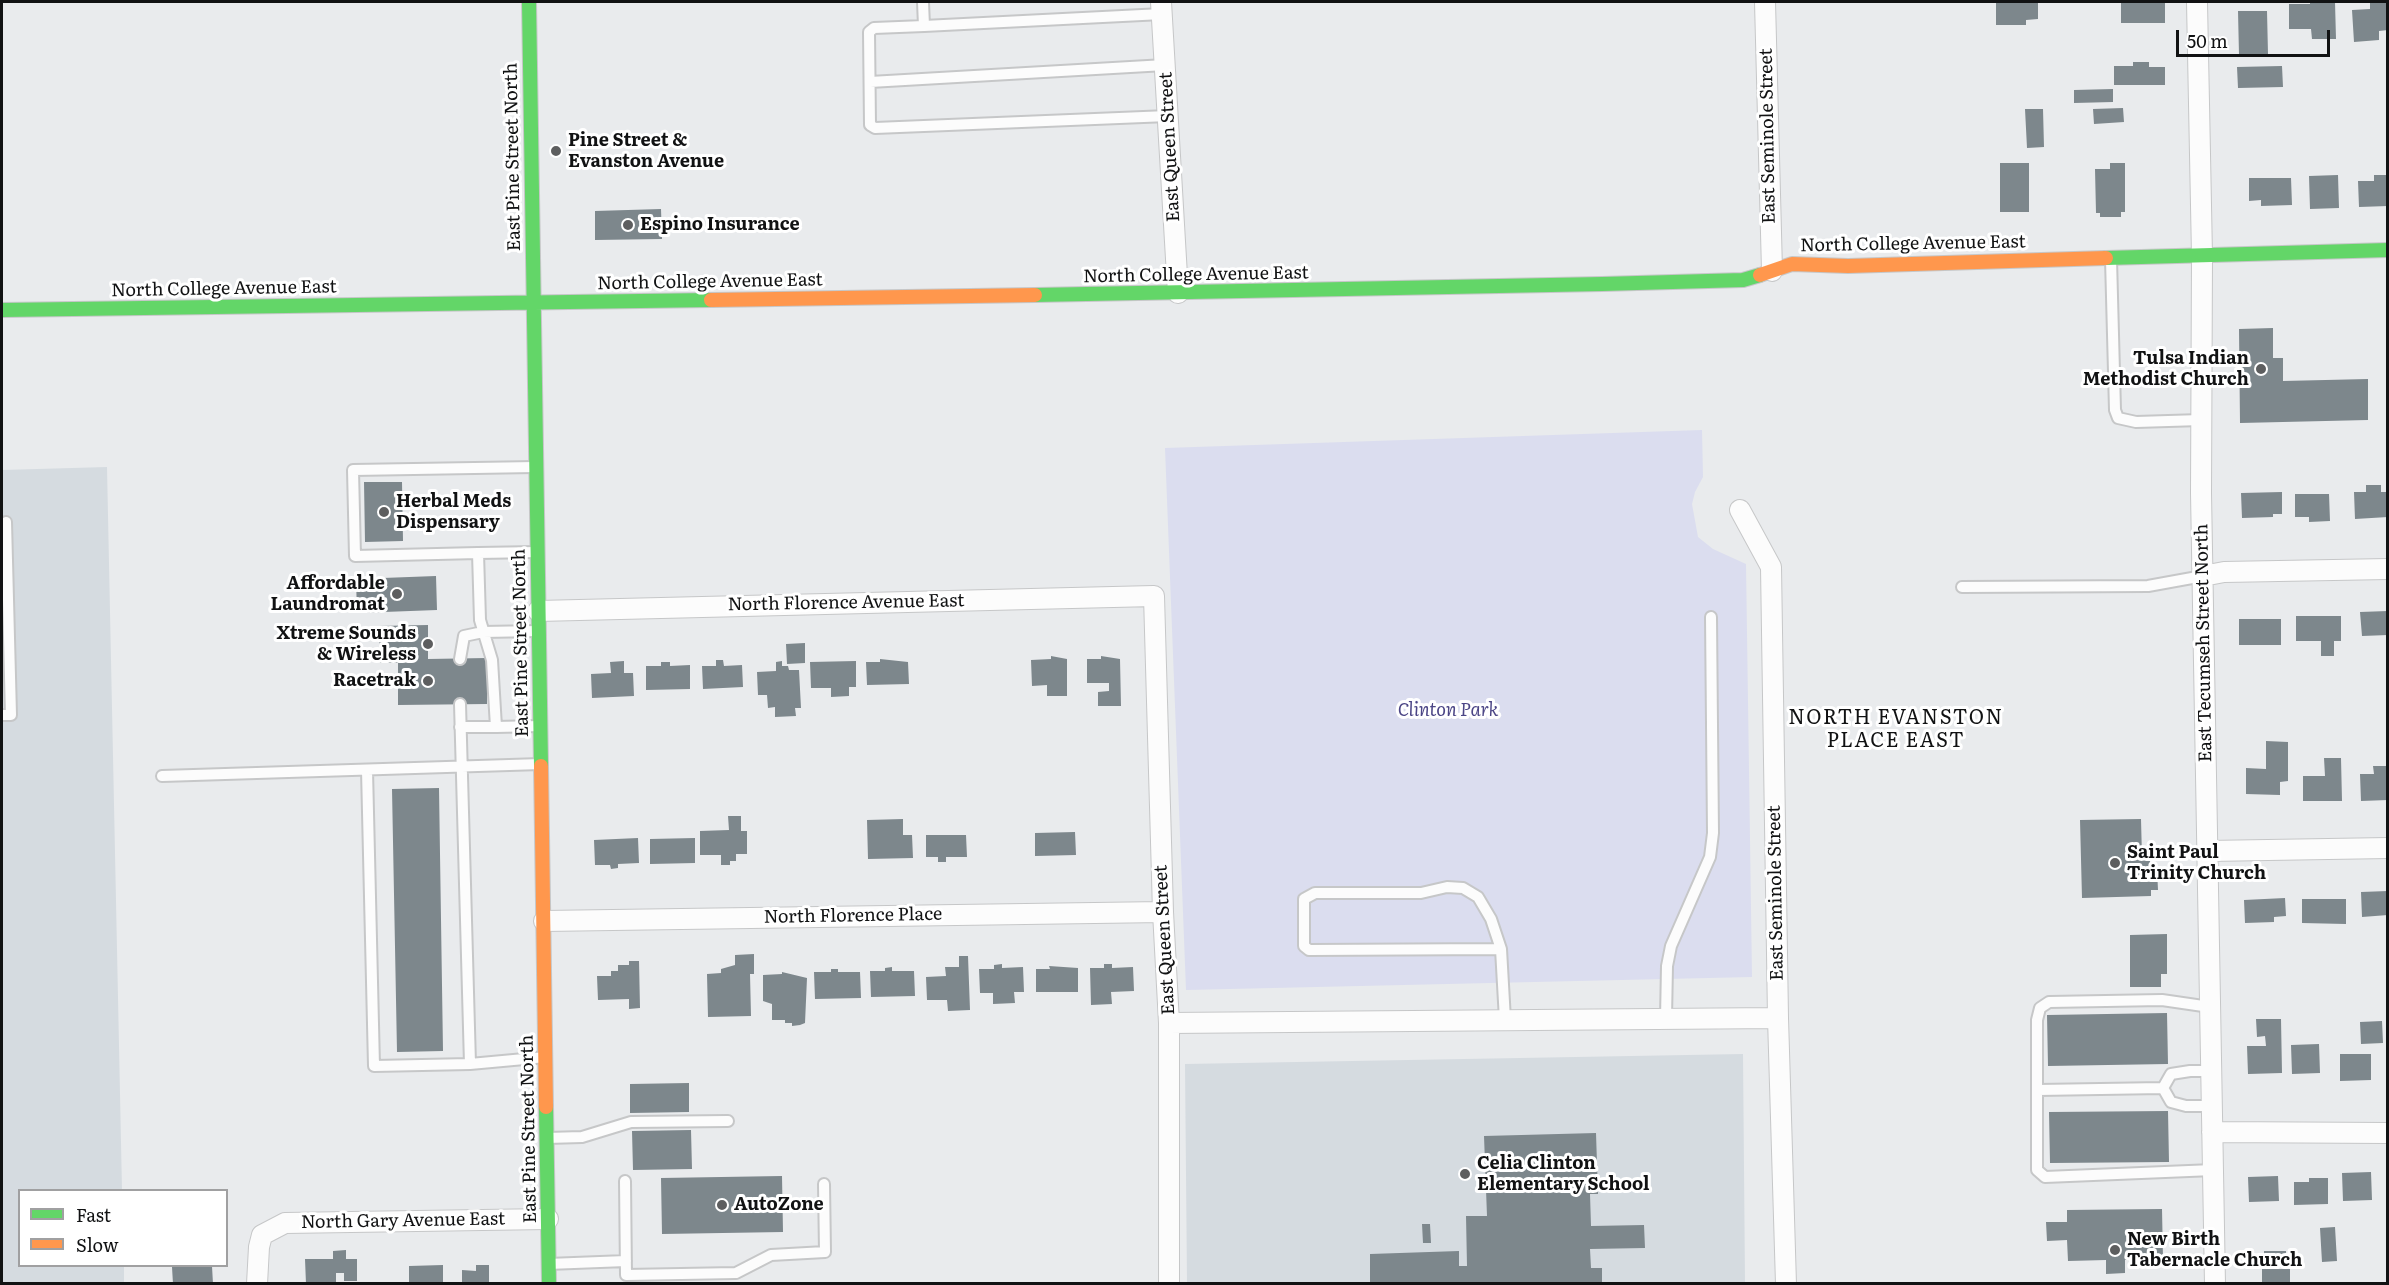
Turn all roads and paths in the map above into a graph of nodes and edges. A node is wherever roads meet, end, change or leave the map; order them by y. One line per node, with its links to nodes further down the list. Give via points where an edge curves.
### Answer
1 (529, 2): 15 (street, East Pine Street North)
2 (923, 2): 6 (lane)
3 (1765, 2): 13 (street, East Seminole Street)
4 (2197, 2): 11 (street, East Tecumseh Street North)
5 (1162, 8): 6 (lane); 7 (street, East Queen Street)
6 (924, 26): 8 (lane, via 874,28 869,32)
7 (1165, 65): 8 (lane); 9 (street, East Queen Street)
8 (870, 82): 9 (lane, via 870,125 875,128)
9 (1168, 116): 14 (street, East Queen Street)
10 (2388, 250): 11 (street, North College Avenue East)
11 (2202, 256): 12 (street, North College Avenue East); 17 (street, East Tecumseh Street North)
12 (2111, 259): 13 (street, North College Avenue East, via 1792,264); 17 (lane, via 2118,418 2136,422)
13 (1772, 271): 14 (street, North College Avenue East, via 1743,280)
14 (1178, 293): 15 (street, North College Avenue East)
15 (532, 302): 16 (street, North College Avenue East); 18 (street, East Pine Street North)
16 (2, 310)
17 (2201, 420): 24 (street, East Tecumseh Street North)
18 (536, 467): 21 (street, East Pine Street North); 22 (lane, via 353,470 355,556)
19 (1740, 510): 48 (street, East Seminole Street, via 1771,567)
20 (6, 522): 33 (lane, via 10,715)
21 (537, 552): 22 (lane); 27 (street, East Pine Street North)
22 (478, 553): 30 (lane)
23 (2388, 569): 24 (street, via 2224,572)
24 (2203, 576): 25 (lane, via 2148,585); 42 (street, East Tecumseh Street North)
25 (1962, 587)
26 (1154, 596): 27 (street, North Florence Avenue East); 43 (street, East Queen Street)
27 (538, 611): 29 (street, East Pine Street North)
28 (1711, 617): 47 (lane, via 1713,833 1710,857 1671,946)
29 (538, 631): 30 (lane); 34 (street, East Pine Street North)
30 (483, 632): 31 (lane, via 465,636); 36 (lane, via 492,660)
31 (460, 659)
32 (460, 704): 35 (lane)
33 (2, 715)
34 (540, 726): 36 (lane); 37 (street, East Pine Street North)
35 (460, 727): 36 (lane); 38 (lane)
36 (496, 727)
37 (541, 764): 38 (lane); 44 (street, East Pine Street North)
38 (460, 767): 39 (lane); 52 (lane)
39 (367, 770): 40 (lane); 52 (lane, via 374,1066)
40 (162, 776)
41 (2388, 848): 42 (street)
42 (2208, 851): 46 (street, East Tecumseh Street North)
43 (1162, 912): 44 (street, North Florence Place); 50 (street, East Queen Street)
44 (544, 921): 51 (street, East Pine Street North)
45 (1501, 948): 45 (lane, via 1478,897 1463,888 1421,893 1315,893 1304,898 1304,946 1309,950); 49 (lane)
46 (2210, 1007): 53 (street, East Tecumseh Street North); 55 (lane, via 2162,1000 2049,1002 2040,1008 2037,1020)
47 (1666, 1018): 48 (street); 49 (street)
48 (1778, 1018): 70 (street, East Seminole Street)
49 (1505, 1020): 50 (street)
50 (1169, 1023): 69 (street, East Queen Street)
51 (546, 1057): 52 (lane); 60 (street, East Pine Street North)
52 (470, 1064)
53 (2211, 1071): 54 (lane, via 2171,1074); 56 (street, East Tecumseh Street North)
54 (2163, 1088): 55 (lane); 56 (lane, via 2171,1102)
55 (2038, 1090): 61 (lane, via 2037,1170 2045,1177)
56 (2212, 1106): 58 (street, East Tecumseh Street North)
57 (728, 1121): 60 (lane, via 631,1122 582,1137)
58 (2212, 1132): 59 (street); 61 (street, East Tecumseh Street North)
59 (2388, 1133)
60 (547, 1138): 64 (street, East Pine Street North)
61 (2213, 1170): 71 (street, East Tecumseh Street North)
62 (624, 1181): 65 (lane)
63 (824, 1184): 65 (lane, via 825,1252 771,1255 736,1273 626,1275)
64 (548, 1219): 66 (street, East Pine Street North); 67 (street, North Gary Avenue East, via 301,1222 273,1227 262,1235)
65 (626, 1261): 66 (lane)
66 (549, 1264): 68 (street, East Pine Street North)
67 (257, 1284)
68 (549, 1284)
69 (1169, 1284)
70 (1786, 1284)
71 (2215, 1284)

